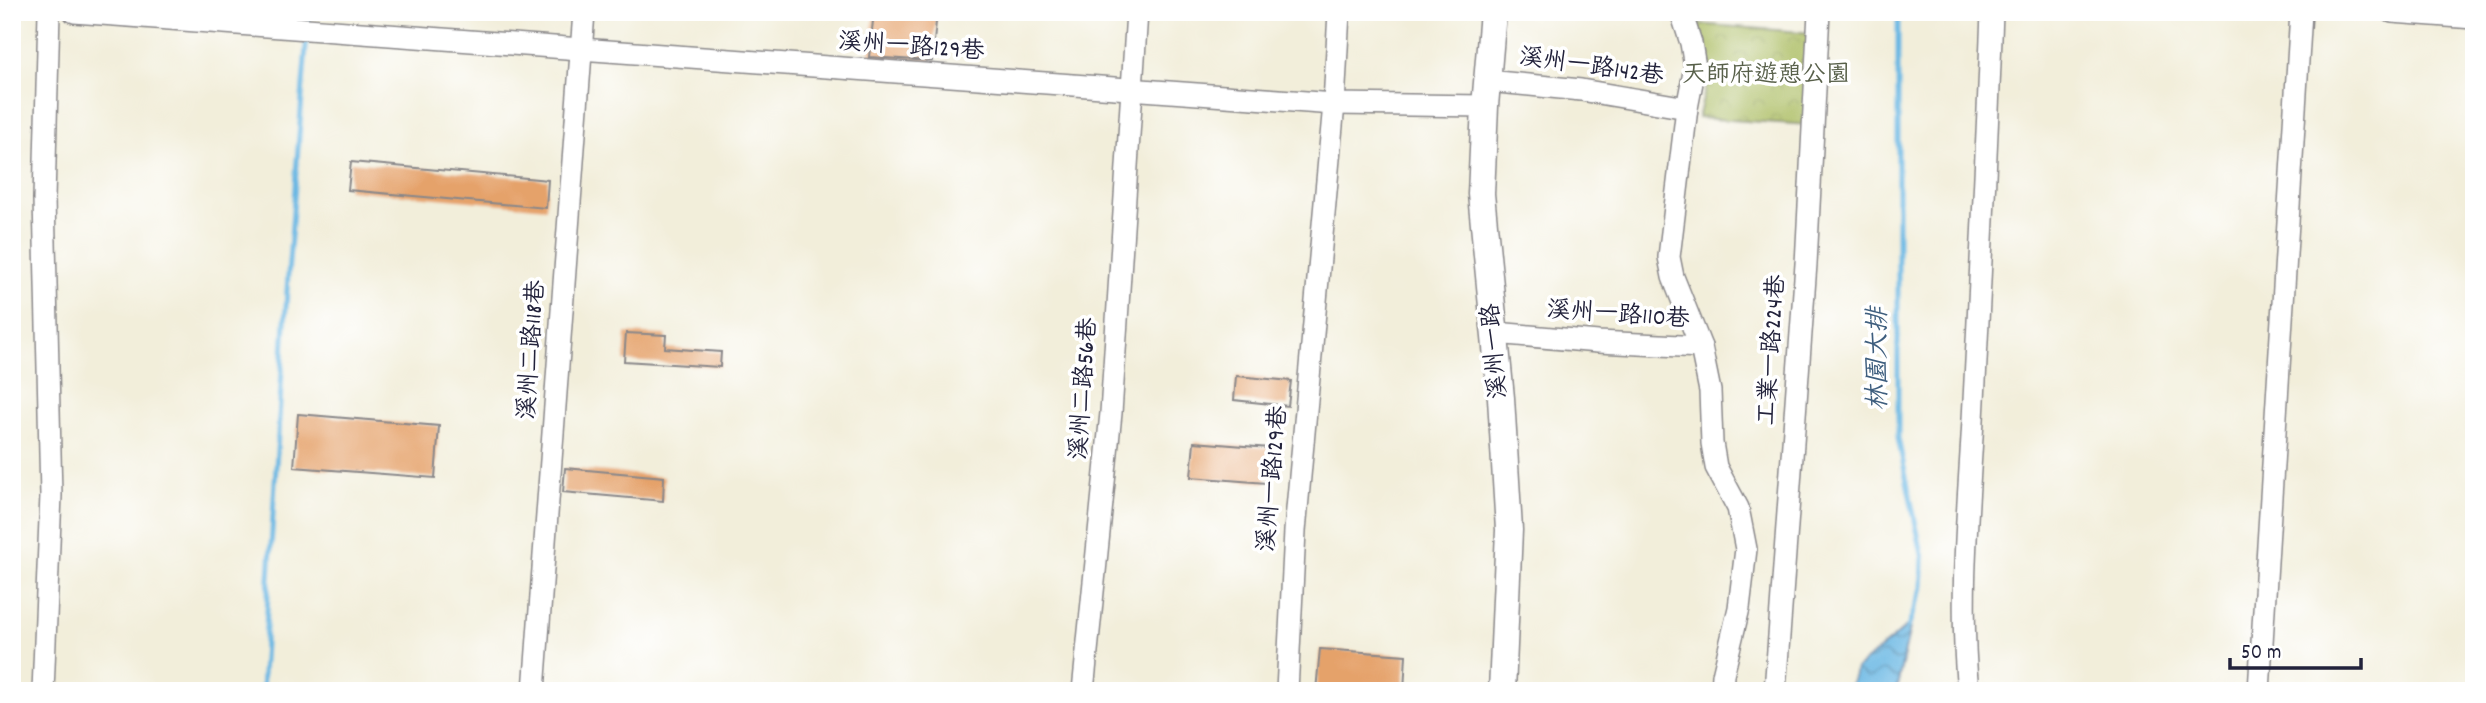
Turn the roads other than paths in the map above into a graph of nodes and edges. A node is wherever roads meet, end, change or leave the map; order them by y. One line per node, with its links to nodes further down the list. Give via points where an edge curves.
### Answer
1 (49, 12): 20 (street, via 44,199 51,495)
2 (74, 12): 13 (street, 溪州一路129巷)
3 (584, 12): 13 (street, 溪州二路118巷)
4 (1138, 12): 14 (street, 溪州二路56巷)
5 (1339, 12): 16 (street)
6 (1493, 12): 15 (street, 溪州一路)
7 (1681, 12): 17 (street, 溪州一路110巷, via 1695,67)
8 (1819, 12): 26 (street, 工業一路224巷)
9 (1992, 12): 27 (street, via 1968,515 1964,644)
10 (2301, 12): 28 (street)
11 (2392, 12): 12 (street)
12 (2474, 18)
13 (581, 50): 14 (street, 溪州一路129巷); 21 (street, 溪州二路118巷)
14 (1132, 91): 16 (street, 溪州一路129巷); 22 (street, 溪州二路56巷, via 1111,413)
15 (1486, 93): 16 (street, 溪州一路129巷); 17 (street, 溪州一路142巷, via 1581,90); 18 (street, 溪州一路, via 1482,194)
16 (1334, 104): 23 (street, 溪州一路129巷, via 1295,531)
17 (1687, 108): 19 (street, 溪州一路110巷, via 1670,257 1673,277)
18 (1495, 333): 19 (street, 溪州一路110巷); 24 (street, 溪州一路, via 1509,530)
19 (1701, 347): 25 (street, via 1716,467 1738,508 1746,549)
20 (43, 691)
21 (534, 691)
22 (1083, 691)
23 (1287, 691)
24 (1502, 691)
25 (1722, 691)
26 (1775, 691)
27 (1968, 691)
28 (2259, 691)

